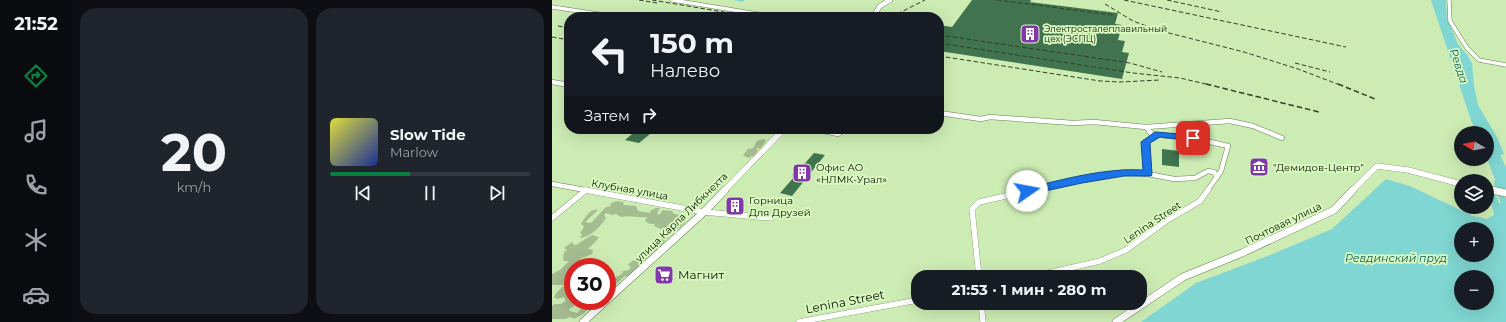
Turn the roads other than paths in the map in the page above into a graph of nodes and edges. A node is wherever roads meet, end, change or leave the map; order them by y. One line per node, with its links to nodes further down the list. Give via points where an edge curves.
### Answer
1 (672, 0): 6 (street)
2 (890, 0): 7 (street, via 880,6)
3 (1449, 0): 8 (street, via 1450,20 1467,48 1479,60)
4 (552, 7): 5 (street)
5 (585, 12)
6 (745, 12)
7 (876, 12)
8 (1506, 65)
9 (552, 82): 10 (street)
10 (564, 84)
11 (944, 114): 12 (street, via 981,120 990,117)
12 (1146, 127): 14 (street); 15 (street, via 1230,121 1253,126)
13 (779, 134): 23 (street, улица Карла Либкнехта)
14 (1154, 137): 16 (street, via 1145,142); 17 (street, Lenina Street, via 1158,134 1193,138 1228,146)
15 (1282, 138)
16 (1148, 174): 17 (street, via 1174,179 1195,178 1208,171 1214,172); 26 (street, via 1124,172 979,202 972,209)
17 (1217, 177): 27 (street, Lenina Street, via 1200,201 1166,221 1126,250 1100,261)
18 (1454, 182): 35 (street, Почтовая улица, via 1408,170 1376,166 1334,210 1242,253 1183,276)
19 (552, 184): 20 (street, Клубная улица)
20 (586, 190): 23 (street, Клубная улица); 24 (street)
21 (1494, 190): 22 (street)
22 (1506, 193)
23 (704, 212): 25 (street, Клубная улица); 28 (street, улица Карла Либкнехта)
24 (552, 218)
25 (771, 218)
26 (978, 270)
27 (1061, 270)
28 (616, 293)
29 (911, 301): 33 (street, Lenina Street)
30 (597, 310): 32 (street, улица Карла Либкнехта)
31 (982, 310): 34 (street)
32 (583, 322)
33 (799, 322)
34 (983, 322)
35 (1116, 322)

